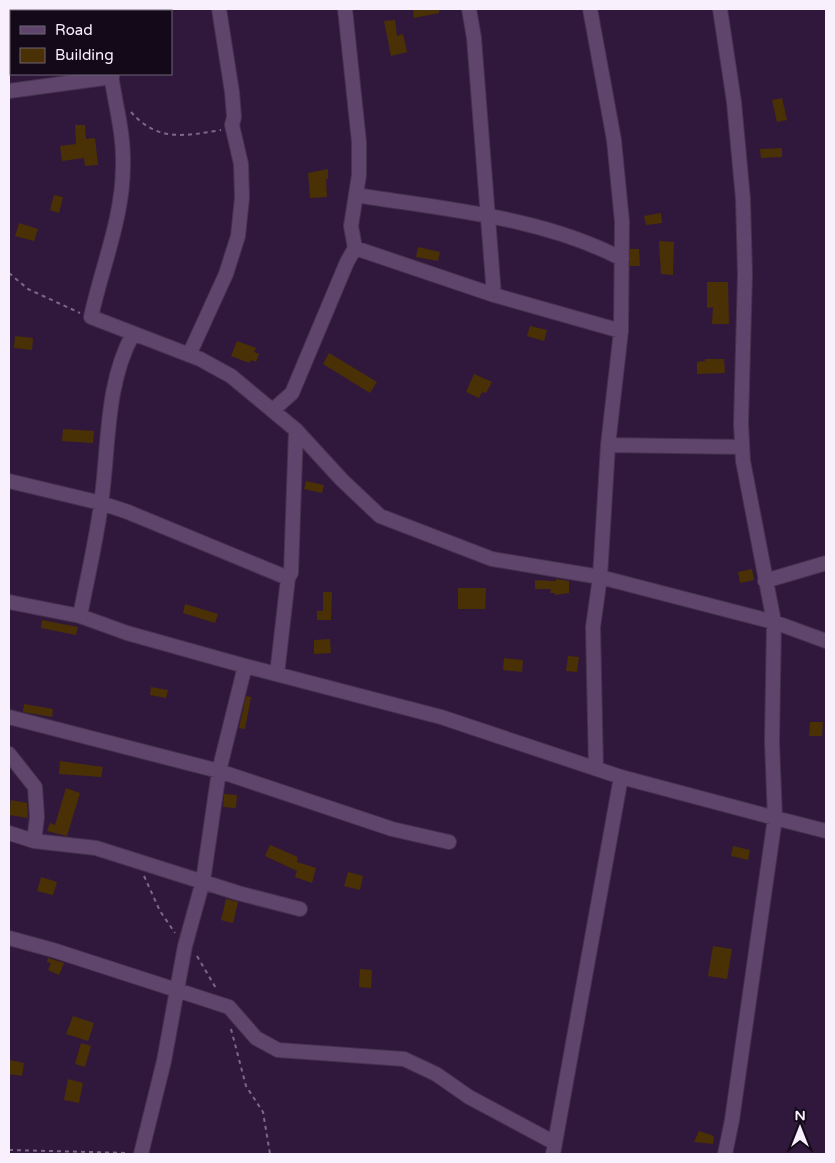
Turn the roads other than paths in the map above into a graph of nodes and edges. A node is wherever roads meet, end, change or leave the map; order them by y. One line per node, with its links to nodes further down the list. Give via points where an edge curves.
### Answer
1 (219, 9): 15 (street, via 232,92 232,125 241,164 242,198 238,236 226,274)
2 (345, 9): 8 (street, via 359,142)
3 (468, 9): 9 (street, via 474,38)
4 (590, 9): 11 (street, via 614,140)
5 (720, 9): 19 (street, via 734,102 743,199)
6 (112, 76): 7 (street); 14 (street, via 122,136 121,194 118,223 100,275 91,317)
7 (9, 91)
8 (356, 195): 9 (street); 10 (street, via 352,226)
9 (488, 216): 11 (street, via 580,240); 12 (street)
10 (355, 248): 12 (street); 16 (street, via 292,393)
11 (622, 259): 13 (street)
12 (494, 295): 13 (street)
13 (621, 331): 18 (street)
14 (132, 334): 15 (street); 21 (street, via 122,352 115,391)
15 (189, 355): 16 (street, via 231,376)
16 (273, 410): 17 (street)
17 (296, 430): 23 (street, via 291,573); 24 (street, via 380,516 492,559)
18 (608, 445): 19 (street); 24 (street)
19 (742, 447): 25 (street)
20 (9, 481): 21 (street)
21 (102, 503): 23 (street); 27 (street)
22 (826, 563): 25 (street)
23 (288, 578): 31 (street)
24 (600, 578): 28 (street); 34 (street, via 593,627)
25 (766, 581): 28 (street)
26 (9, 602): 27 (street)
27 (80, 616): 30 (street, via 127,633)
28 (774, 622): 29 (street); 37 (street, via 772,742)
29 (826, 641)
30 (245, 666): 31 (street); 35 (street)
31 (276, 674): 34 (street, via 441,717)
32 (9, 717): 35 (street)
33 (9, 754): 40 (street, via 36,787)
34 (596, 768): 36 (street)
35 (218, 771): 41 (street, via 392,829); 42 (street)
36 (621, 777): 37 (street); 46 (street)
37 (776, 818): 38 (street); 48 (street)
38 (826, 831)
39 (9, 833): 40 (street)
40 (34, 840): 42 (street, via 96,848)
41 (449, 842)
42 (203, 881): 43 (street, via 238,894); 45 (street)
43 (300, 908)
44 (9, 938): 45 (street)
45 (176, 992): 46 (street, via 229,1007 256,1038 278,1050 404,1060 436,1074); 47 (street, via 164,1061)
46 (554, 1149)
47 (141, 1154)
48 (725, 1154)

